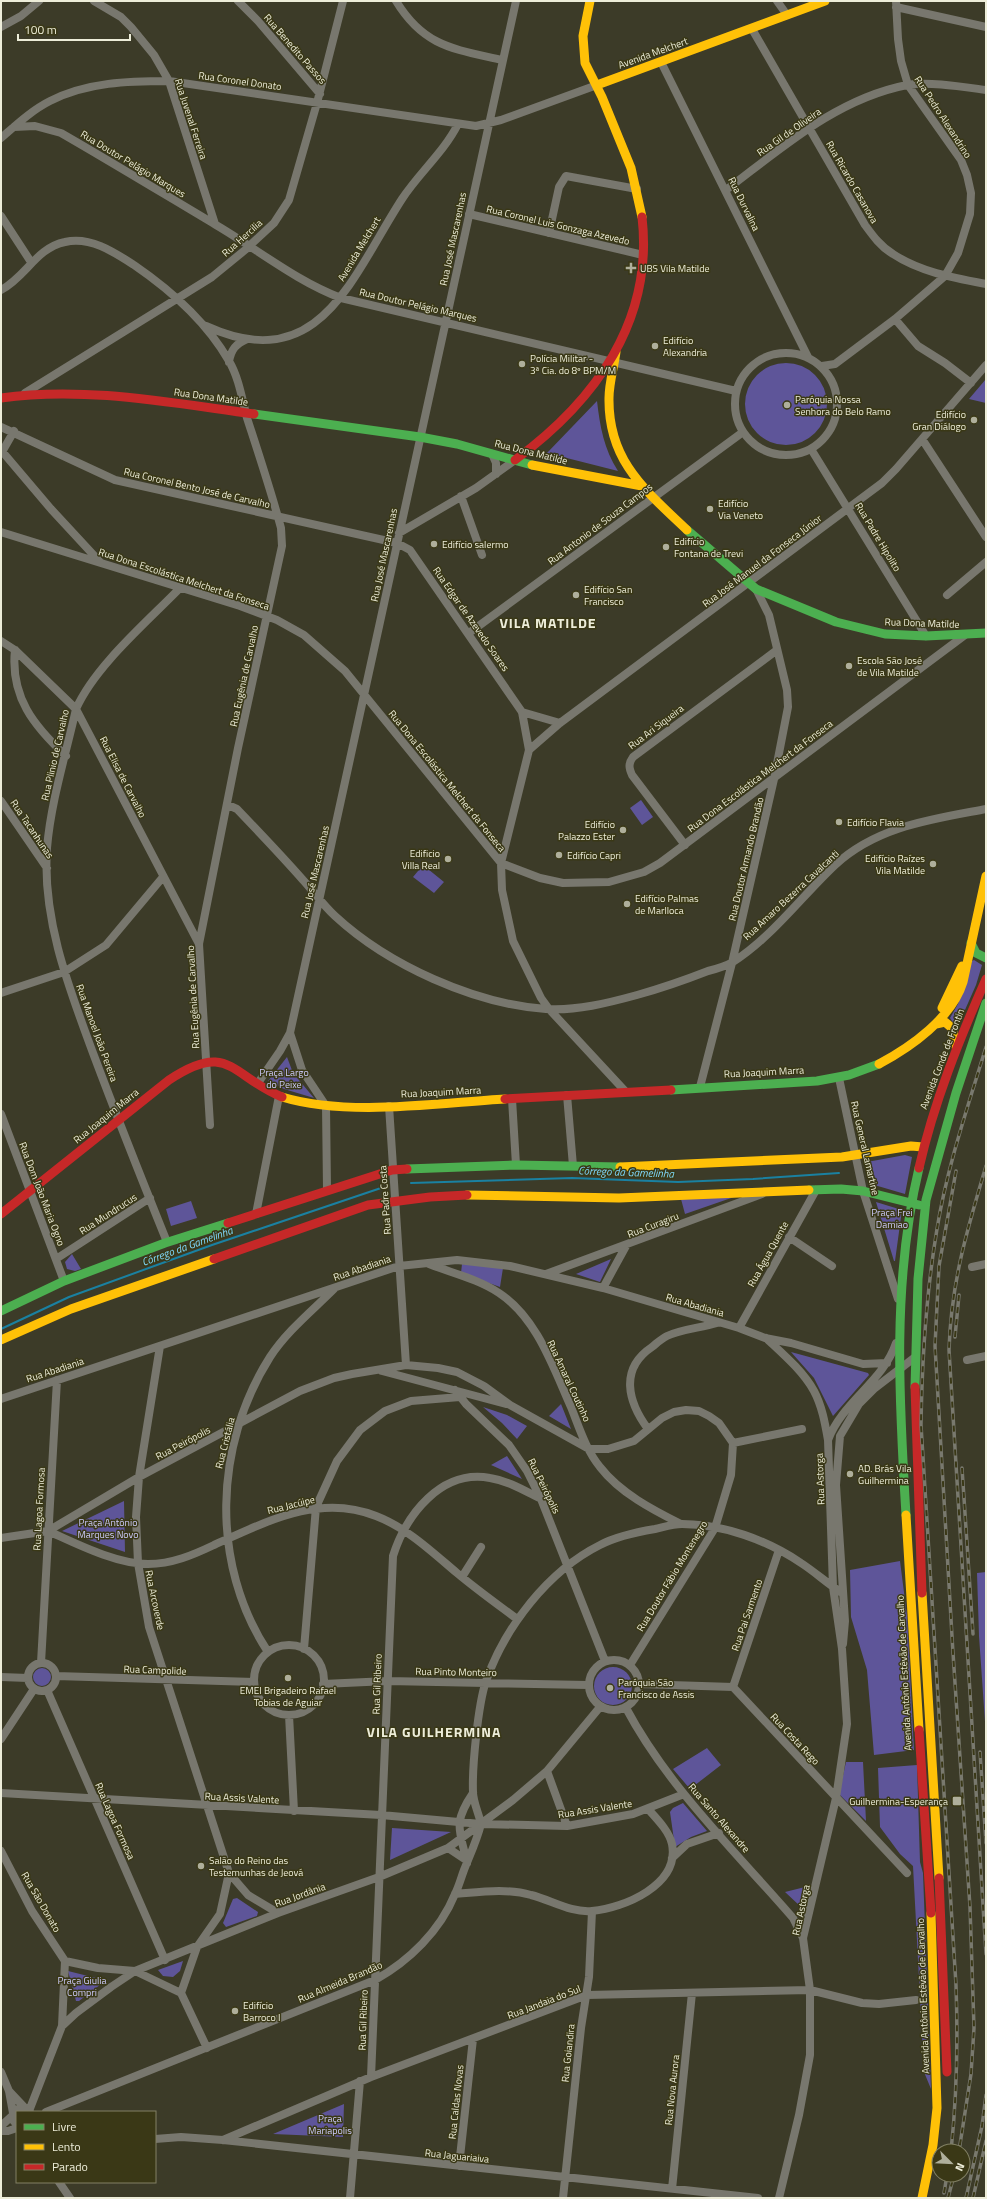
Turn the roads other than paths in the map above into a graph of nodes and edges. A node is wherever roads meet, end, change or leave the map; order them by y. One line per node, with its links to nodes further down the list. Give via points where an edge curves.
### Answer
1 (94, 1): 17 (street, Rua Juvenal Ferreira, via 131,26 154,55)
2 (238, 1): 21 (street, Rua Benedito Passos)
3 (343, 1): 21 (street, Rua Hercilia)
4 (396, 1): 15 (street, via 414,26 438,43)
5 (516, 1): 15 (street, Rua José Mascarenhas)
6 (590, 1): 18 (main road, via 584,24 584,59 588,73)
7 (777, 1): 11 (street)
8 (825, 1): 11 (main road, Avenida Melchert)
9 (37, 2): 13 (street, via 21,16)
10 (896, 4): 12 (street); 19 (street, Rua Pedro Alexandrino, via 901,61)
11 (787, 15): 14 (main road, Avenida Melchert)
12 (986, 26)
13 (1, 27)
14 (752, 28): 16 (main road, Avenida Melchert); 26 (street, Rua Ricardo Casanova)
15 (502, 60): 24 (street, Rua José Mascarenhas)
16 (661, 62): 18 (main road, Avenida Melchert); 29 (street, Rua Durvalina)
17 (169, 81): 22 (street, Rua Coronel Donato); 25 (street, Rua Coronel Donato, via 128,81 80,89 50,101); 32 (street, Rua Juvenal Ferreira)
18 (597, 85): 24 (street, Avenida Melchert); 28 (main road)
19 (908, 85): 20 (street, Rua Gil de Oliveira); 26 (street, Rua Gil de Oliveira, via 863,99 838,110); 37 (street, Rua Pedro Alexandrino, via 958,154 970,187 970,214 958,253)
20 (986, 90)
21 (320, 94): 22 (street, Rua Hercilia)
22 (318, 103): 23 (street, Rua Coronel Donato); 34 (street, Rua Hercilia, via 289,200 274,223)
23 (458, 124): 24 (street, Rua Coronel Donato); 41 (street, Avenida Melchert, via 452,136 412,184)
24 (488, 124): 30 (street, Rua José Mascarenhas)
25 (14, 127): 27 (street, Rua Coronel Donato); 32 (street, Rua Doutor Pelágio Marques, via 35,126 61,134)
26 (809, 128): 29 (street, Rua Gil de Oliveira); 37 (street, Rua Ricardo Casanova, via 865,225 879,243 904,260)
27 (1, 138)
28 (637, 189): 33 (street, via 566,176 559,187); 35 (main road, via 643,228)
29 (726, 190): 46 (street, Rua Durvalina)
30 (469, 214): 33 (street, Rua Coronel Luis Gonzaga Azevedo); 43 (street, Rua José Mascarenhas)
31 (1, 216): 36 (street)
32 (215, 224): 34 (street, Rua Doutor Pelágio Marques)
33 (549, 233): 35 (street, Rua Coronel Luis Gonzaga Azevedo)
34 (249, 246): 40 (street, Rua Hercilia, via 212,277); 41 (street, Rua Doutor Pelágio Marques, via 316,286)
35 (643, 255): 47 (main road, via 631,322)
36 (31, 262): 39 (street, Rua Eugênia de Carvalho, via 19,276); 40 (street, Rua Eugênia de Carvalho, via 52,245 66,241 88,242 125,259)
37 (945, 276): 38 (street, Rua Ricardo Casanova); 42 (street, Rua Pedro Alexandrino)
38 (986, 284)
39 (1, 290)
40 (177, 298): 44 (street, Rua Eugênia de Carvalho); 54 (street, Rua Hercilia)
41 (342, 298): 43 (street, Rua Doutor Pelágio Marques); 45 (street, Avenida Melchert, via 319,320 292,336)
42 (895, 319): 50 (street, Rua Pedro Alexandrino, via 836,364); 51 (street, via 918,346)
43 (446, 322): 47 (street, Rua Doutor Pelágio Marques); 61 (street, Rua José Mascarenhas)
44 (206, 326): 45 (street, Avenida Melchert); 48 (street, Rua Eugênia de Carvalho)
45 (248, 339): 48 (street, via 238,343 233,349)
46 (808, 356): 50 (street); 53 (street, via 778,352 764,357 747,372)
47 (612, 361): 52 (main road); 53 (street, Rua Doutor Pelágio Marques); 55 (main road)
48 (229, 362): 57 (street, Rua Eugênia de Carvalho)
49 (986, 365): 51 (street, Rua José Manuel da Fonseca Júnior)
50 (822, 366): 64 (street, via 832,379 837,394 837,410 833,425 824,439)
51 (970, 383): 62 (street, Rua José Manuel da Fonseca Júnior)
52 (591, 388): 55 (main road, via 601,390); 63 (main road, via 574,409)
53 (736, 391): 60 (street, via 737,420)
54 (25, 394): 56 (main road, Rua Dona Matilde); 57 (main road, Rua Dona Matilde, via 135,398)
55 (609, 397): 69 (main road, via 612,434)
56 (1, 398)
57 (246, 413): 61 (main road, Rua Dona Matilde); 76 (street, Rua Eugênia de Carvalho)
58 (1, 427): 59 (street, Rua Coronel Bento José de Carvalho)
59 (14, 431): 65 (street); 76 (street, Rua Coronel Bento José de Carvalho, via 115,480)
60 (743, 432): 64 (street, via 760,448 782,455 797,454); 74 (street, Rua Antonio de Souza Campos)
61 (420, 437): 66 (main road, Rua Dona Matilde); 78 (street, Rua José Mascarenhas)
62 (922, 439): 75 (street, Rua José Manuel da Fonseca Júnior, via 889,477); 79 (street)
63 (540, 442): 67 (main road); 68 (main road, via 536,453)
64 (811, 448): 75 (street, Rua Padre Hipolito)
65 (2, 451): 82 (street)
66 (492, 454): 67 (main road, Rua Dona Matilde); 70 (street, via 496,463)
67 (515, 460): 68 (main road, Rua Dona Matilde); 70 (street)
68 (542, 468): 71 (main road, Rua Dona Matilde)
69 (627, 468): 71 (main road); 72 (main road)
70 (496, 474): 73 (street)
71 (620, 482): 72 (main road, Rua Dona Matilde)
72 (642, 486): 74 (main road, Rua Dona Matilde)
73 (461, 496): 78 (street); 81 (street)
74 (653, 497): 84 (main road, Rua Dona Matilde, via 703,545); 89 (street, Rua Antonio de Souza Campos)
75 (849, 508): 84 (street, Rua José Manuel da Fonseca Júnior); 91 (street, Rua Padre Hipolito)
76 (278, 516): 80 (street, Rua Coronel Bento José de Carvalho); 87 (street, Rua Eugênia de Carvalho, via 282,546)
77 (1, 532): 82 (street, Rua Dona Escolástica Melchert da Fonseca)
78 (399, 533): 80 (street, Rua José Mascarenhas)
79 (986, 537)
80 (397, 543): 89 (street, Rua Edgar de Azevedo Soares, via 410,550 417,558); 95 (street, Rua José Mascarenhas)
81 (482, 555)
82 (100, 562): 85 (street, Rua Dona Escolástica Melchert da Fonseca)
83 (986, 562): 86 (street)
84 (752, 586): 91 (main road, Rua Dona Matilde, via 840,624 895,635); 94 (street, Rua Doutor Armando Brandão, via 769,615); 98 (street, Rua José Manuel da Fonseca Júnior)
85 (180, 588): 87 (street, Rua Dona Escolástica Melchert da Fonseca); 96 (street, Rua Plinio de Carvalho, via 96,675 86,688)
86 (947, 595)
87 (267, 616): 95 (street, Rua Dona Escolástica Melchert da Fonseca, via 304,635 324,651); 103 (street, Rua Eugênia de Carvalho)
88 (986, 632): 90 (main road, Rua Dona Matilde)
89 (470, 634): 97 (street, Rua Edgar de Azevedo Soares)
90 (965, 635): 91 (main road, Rua Dona Matilde); 101 (street, Rua Dona Escolástica Melchert da Fonseca)
91 (926, 636)
92 (1, 641): 93 (street, Rua Elisa de Carvalho)
93 (15, 650): 96 (street, Rua Elisa de Carvalho); 100 (street, via 14,673 25,708 35,725)
94 (778, 650): 101 (street, Rua Doutor Armando Brandão, via 788,700); 105 (street, Rua Ari Siqueira, via 633,757 630,762 629,769 632,775)
95 (364, 694): 106 (street, Rua Dona Escolástica Melchert da Fonseca); 110 (street, Rua José Mascarenhas)
96 (76, 709): 100 (street, Rua Plinio de Carvalho); 109 (street, Rua Elisa de Carvalho)
97 (522, 712): 98 (street); 99 (street, Rua Edgar de Azevedo Soares)
98 (560, 723): 99 (street, Rua José Manuel da Fonseca Júnior)
99 (529, 750): 106 (street, Rua Edgar de Azevedo Soares)
100 (66, 756): 107 (street, Rua Plinio de Carvalho, via 53,807 47,848)
101 (774, 779): 105 (street, Rua Dona Escolástica Melchert da Fonseca); 114 (street, Rua Doutor Armando Brandão)
102 (1, 801): 107 (street, Rua Tacanhunas)
103 (228, 805): 110 (street, Rua Amaro Bezerra Cavalcanti, via 237,809); 112 (street, Rua Eugênia de Carvalho)
104 (986, 809): 114 (street, Rua Amaro Bezerra Cavalcanti, via 920,822 886,832 870,840 836,864 788,914)
105 (684, 845): 106 (street, Rua Dona Escolástica Melchert da Fonseca, via 644,872 609,882 563,883 533,876)
106 (501, 863): 119 (street, Rua Edgar de Azevedo Soares, via 502,890 513,941)
107 (47, 869): 115 (street, Rua Manoel João Pereira, via 50,907)
108 (986, 876): 111 (main road, Rua Joaquim Marra)
109 (164, 877): 112 (street, Rua Elisa de Carvalho); 115 (street, via 106,945)
110 (319, 898): 119 (street, Rua Amaro Bezerra Cavalcanti, via 344,923 390,956 425,975 502,1003); 121 (street, Rua José Mascarenhas)
111 (971, 943): 113 (main road, via 976,953); 120 (main road, Rua Joaquim Marra, via 960,992)
112 (199, 944): 123 (street, Rua Eugênia de Carvalho)
113 (986, 958)
114 (732, 963): 119 (street, Rua Amaro Bezerra Cavalcanti, via 661,989 616,1001); 126 (street, Rua Doutor Armando Brandão)
115 (64, 972): 117 (street); 134 (street, Rua Manoel João Pereira)
116 (986, 979): 122 (main road, Avenida Conde de Frontin)
117 (1, 993)
118 (986, 1003): 141 (main road, via 959,1078)
119 (548, 1009): 127 (street, Rua Edgar de Azevedo Soares)
120 (933, 1026): 122 (main road, via 945,1022 952,1028); 124 (main road, Rua Joaquim Marra, via 903,1051 884,1062 867,1071)
121 (290, 1033): 125 (street); 131 (street, Rua José Mascarenhas, via 302,1070)
122 (956, 1047): 136 (main road, Avenida Conde de Frontin)
123 (206, 1062): 125 (main road, Rua Joaquim Marra, via 227,1064); 134 (main road, Rua Joaquim Marra, via 185,1068); 135 (street, Rua Eugênia de Carvalho)
124 (839, 1078): 126 (main road, Rua Joaquim Marra); 137 (street, Rua General Lamartine)
125 (258, 1083): 129 (main road, Rua Joaquim Marra)
126 (700, 1087): 127 (main road, Rua Joaquim Marra)
127 (625, 1092): 128 (main road, Rua Joaquim Marra)
128 (567, 1095): 130 (main road, Rua Joaquim Marra); 139 (street)
129 (279, 1096): 131 (main road, Rua Joaquim Marra); 152 (street)
130 (512, 1099): 132 (main road, Rua Joaquim Marra); 138 (street)
131 (326, 1106): 132 (main road, Rua Joaquim Marra); 143 (street)
132 (389, 1106): 140 (street, Rua Padre Costa)
133 (1, 1114): 142 (street, Rua Dom João Maria Ogno)
134 (119, 1122): 142 (main road, Rua Joaquim Marra); 147 (street, Rua Manoel João Pereira)
135 (210, 1126)
136 (924, 1147): 137 (main road, via 911,1146); 141 (main road, via 932,1158); 149 (main road, Avenida Antônio Estêvão de Carvalho)
137 (855, 1155): 139 (main road, via 629,1167); 145 (street, Rua General Lamartine)
138 (516, 1166): 139 (main road); 140 (main road)
139 (573, 1166)
140 (392, 1170): 143 (main road); 148 (street, Rua Padre Costa)
141 (934, 1171): 150 (main road, Avenida Antônio Estêvão de Carvalho)
142 (30, 1190): 151 (main road, Rua Joaquim Marra); 156 (street, Rua Dom João Maria Ogno)
143 (327, 1190): 152 (main road)
144 (816, 1190): 145 (main road); 146 (main road); 153 (street, Rua Água Quente)
145 (863, 1191): 149 (main road); 167 (street, Rua General Lamartine, via 888,1262)
146 (767, 1193): 148 (main road, via 620,1198 435,1195); 155 (street, Rua Curagiru)
147 (150, 1198): 154 (street, Rua Manoel João Pereira); 156 (street, Rua Mundrucus)
148 (395, 1199): 159 (street, Rua Padre Costa); 172 (main road, via 368,1205 71,1309)
149 (912, 1205): 150 (main road); 167 (main road, Avenida Antônio Estêvão de Carvalho)
150 (926, 1206): 177 (main road, Avenida Antônio Estêvão de Carvalho, via 917,1284)
151 (1, 1214)
152 (256, 1214): 154 (main road)
153 (789, 1237): 160 (street); 169 (street, Rua Água Quente)
154 (167, 1242): 163 (main road)
155 (626, 1246): 162 (street, Rua Curagiru); 165 (street)
156 (56, 1259): 163 (street, Rua Dom João Maria Ogno)
157 (426, 1264): 159 (street, Rua Abadiania); 162 (street, Rua Abadiania, via 457,1260 497,1264); 196 (street, Rua Amaral Coutinho, via 471,1279 499,1293 530,1323 551,1361)
158 (986, 1264): 161 (street)
159 (399, 1266): 164 (street, Rua Abadiania); 180 (street, Rua Padre Costa)
160 (832, 1266)
161 (972, 1267)
162 (546, 1274): 165 (street, Rua Abadiania)
163 (64, 1281): 166 (main road)
164 (336, 1287): 174 (street, Rua Abadiania); 191 (street, Rua Cristália, via 295,1327 270,1357)
165 (603, 1288): 168 (street, Rua Abadiania)
166 (1, 1311)
167 (902, 1312): 170 (main road, Avenida Antônio Estêvão de Carvalho)
168 (718, 1323): 169 (street, Rua Abadiania); 192 (street, via 666,1337 638,1358 632,1371 630,1392 638,1414)
169 (739, 1328): 171 (street, Rua Abadiania)
170 (901, 1331): 179 (street, Rua Astorga); 182 (main road, Avenida Antônio Estêvão de Carvalho)
171 (765, 1338): 173 (street); 175 (street)
172 (1, 1340)
173 (791, 1343): 175 (street); 179 (street, via 863,1364)
174 (160, 1346): 183 (street, Rua Abadiania); 197 (street, Rua Arcoverde)
175 (784, 1355): 188 (street, via 814,1391)
176 (986, 1356): 178 (street)
177 (914, 1358): 182 (street, Rua Astorga); 289 (main road, Avenida Antônio Estêvão de Carvalho, via 920,1589 946,1992 946,2086)
178 (967, 1360)
179 (887, 1363): 190 (street, Rua Astorga)
180 (406, 1365): 181 (street, Rua Peirópolis); 187 (street, via 457,1372 484,1386)
181 (378, 1370): 184 (street, Rua Peirópolis); 191 (street, Rua Peirópolis, via 320,1383)
182 (899, 1371): 189 (street, Rua Astorga, via 875,1388); 301 (main road, Avenida Antônio Estêvão de Carvalho, via 938,2068 933,2145)
183 (57, 1380): 186 (street, Rua Abadiania); 203 (street, Rua Lagoa Formosa)
184 (455, 1390): 185 (street, Rua Peirópolis); 187 (street)
185 (460, 1397): 198 (street, Rua Peirópolis, via 509,1445 528,1471); 199 (street, via 411,1401 385,1411 360,1430 337,1461)
186 (1, 1399)
187 (510, 1405): 196 (street)
188 (823, 1415): 190 (street); 194 (street)
189 (847, 1421): 190 (street); 212 (street, Rua Astorga, via 838,1446 836,1485)
190 (836, 1422): 194 (street, Rua Astorga)
191 (238, 1424): 197 (street, Rua Peirópolis); 205 (street, Rua Cristália, via 226,1481)
192 (648, 1429): 195 (street, via 674,1412 692,1410 719,1423); 196 (street, via 627,1443 608,1449)
193 (802, 1429): 195 (street)
194 (828, 1440): 211 (street, Rua Astorga)
195 (733, 1443): 201 (street, Rua Doutor Fábio Montenegro, via 731,1475)
196 (589, 1449): 200 (street, Rua Amaral Coutinho, via 612,1480 655,1511)
197 (139, 1477): 203 (street, Rua Peirópolis); 208 (street, Rua Arcoverde, via 136,1517)
198 (541, 1499): 202 (street, Rua Gil Ribeiro, via 499,1480 479,1477 461,1480 427,1498); 209 (street, Rua Peirópolis)
199 (316, 1507): 202 (street, Rua Jacúipe, via 352,1509); 205 (street, Rua Jacúipe, via 272,1519); 214 (street)
200 (681, 1524): 201 (street); 209 (street, via 618,1538 600,1545)
201 (715, 1528): 207 (street, via 752,1537); 219 (street, Rua Doutor Fábio Montenegro)
202 (404, 1529): 210 (street, Rua Jacúipe); 224 (street, Rua Gil Ribeiro, via 393,1556)
203 (48, 1531): 204 (street); 208 (street, Rua Jacúipe, via 115,1558); 218 (street, Rua Lagoa Formosa)
204 (1, 1538)
205 (228, 1539): 208 (street, Rua Jacúipe, via 176,1560); 216 (street, Rua Cristália, via 240,1592)
206 (481, 1547): 210 (street)
207 (779, 1550): 211 (street); 230 (street, Rua Pai Sarmento)
208 (138, 1563): 223 (street, Rua Arcoverde, via 149,1627)
209 (568, 1566): 213 (street, via 542,1590); 217 (street, Rua Peirópolis)
210 (462, 1577): 213 (street, Rua Jacúipe)
211 (833, 1587): 212 (street); 215 (street, Rua Astorga)
212 (842, 1593): 215 (street, Rua Astorga, via 846,1621)
213 (517, 1619): 226 (street, via 502,1644)
214 (304, 1649): 216 (street, via 286,1645); 227 (street, via 320,1663)
215 (842, 1649): 241 (street, Rua Astorga, via 847,1724)
216 (268, 1652): 225 (street, via 257,1666)
217 (605, 1661): 219 (street, via 622,1661); 229 (street, via 593,1670)
218 (41, 1663): 220 (street, via 51,1666); 222 (street, via 31,1668)
219 (630, 1666): 228 (street, via 635,1671)
220 (56, 1676): 223 (street, Rua Campolide); 232 (street, via 54,1684)
221 (1, 1677): 222 (street)
222 (28, 1678): 231 (street)
223 (167, 1680): 225 (street, Rua Campolide); 243 (street, Rua Arcoverde)
224 (388, 1681): 226 (street, Rua Pinto Monteiro); 227 (street, Rua Pinto Monteiro); 246 (street, Rua Gil Ribeiro)
225 (254, 1682): 235 (street, via 256,1692 265,1705 278,1714)
226 (486, 1682): 229 (street, Rua Pinto Monteiro); 239 (street, via 475,1751)
227 (324, 1684): 235 (street, via 321,1694 308,1710)
228 (639, 1684): 230 (street); 234 (street, via 636,1698)
229 (588, 1685): 233 (street, via 590,1693)
230 (733, 1687): 241 (street, Rua Costa Rego)
231 (34, 1689): 232 (street); 236 (street)
232 (47, 1690): 242 (street, Rua Lagoa Formosa)
233 (600, 1707): 234 (street, via 613,1711); 237 (street, Rua Jordânia)
234 (626, 1708): 240 (street, Rua Santo Alexandre, via 651,1751)
235 (289, 1715): 245 (street)
236 (1, 1739)
237 (547, 1771): 248 (street, Rua Jordânia); 249 (street)
238 (1, 1793): 242 (street, Rua Assis Valente)
239 (473, 1794): 247 (street, via 461,1812); 248 (street)
240 (684, 1794): 244 (street, Rua Assis Valente); 250 (street, Rua Santo Alexandre)
241 (836, 1798): 256 (street, Rua Costa Rego); 262 (street, Rua Astorga)
242 (94, 1799): 243 (street, Rua Assis Valente); 264 (street, Rua Lagoa Formosa)
243 (207, 1806): 245 (street, Rua Assis Valente); 257 (street, Rua Arcoverde)
244 (648, 1809): 249 (street, Rua Assis Valente); 254 (street, via 670,1837)
245 (294, 1811): 246 (street, Rua Assis Valente)
246 (381, 1815): 247 (street, Rua Assis Valente); 258 (street, Rua Gil Ribeiro)
247 (458, 1822): 248 (street, Rua Assis Valente); 251 (street)
248 (482, 1824): 249 (street, Rua Assis Valente); 251 (street, Rua Jordânia); 255 (street, Rua Almeida Brandão)
249 (567, 1826)
250 (719, 1833): 254 (street, via 687,1844); 262 (street, Rua Santo Alexandre, via 793,1918)
251 (462, 1839): 252 (street, Rua Jordânia); 255 (street)
252 (448, 1848): 255 (street); 258 (street, Rua Jordânia)
253 (1, 1852): 265 (street, Rua São Donato, via 32,1911)
254 (672, 1858): 260 (street, via 665,1874 635,1900 620,1906)
255 (466, 1862): 259 (street, Rua Almeida Brandão)
256 (907, 1872)
257 (229, 1873): 261 (street, Rua Arcoverde, via 248,1896); 263 (street, via 220,1914)
258 (380, 1878): 261 (street, Rua Jordânia); 267 (street, Rua Gil Ribeiro)
259 (455, 1894): 260 (street, via 492,1891 518,1893 580,1911); 267 (street, Rua Almeida Brandão, via 435,1927 409,1958)
260 (592, 1911): 271 (street, Rua Goiandira)
261 (278, 1913): 263 (street, Rua Jordânia)
262 (804, 1938): 268 (street, Rua Astorga)
263 (197, 1947): 264 (street, Rua Jordânia); 269 (street)
264 (165, 1960): 266 (street, Rua Jordânia)
265 (65, 1961): 266 (street, via 98,1968); 273 (street)
266 (135, 1971): 269 (street); 273 (street, Rua Jordânia, via 87,2004)
267 (375, 1980): 275 (street, Rua Almeida Brandão); 277 (street, Rua Gil Ribeiro)
268 (810, 1990): 270 (street, Rua Jandaia do Sul); 272 (street, Rua Jandaia do Sul, via 862,2004); 300 (street, Rua Astorga, via 812,2037 808,2071)
269 (181, 1993): 275 (street)
270 (692, 1993): 271 (street, Rua Jandaia do Sul); 295 (street, Rua Nova Aurora)
271 (587, 1996): 274 (street, Rua Jandaia do Sul); 292 (street, Rua Goiandira, via 581,2028)
272 (916, 2000)
273 (62, 2026): 280 (street, Rua Jordânia)
274 (473, 2039): 277 (street, Rua Jandaia do Sul); 291 (street, Rua Caldas Novas)
275 (207, 2048): 281 (street, Rua Almeida Brandão)
276 (1, 2072): 279 (street)
277 (371, 2077): 278 (street, Rua Jandaia do Sul)
278 (360, 2082): 288 (street, Rua Jandaia do Sul); 290 (street)
279 (9, 2091): 280 (street); 282 (street)
280 (28, 2110): 282 (street, via 16,2109)
281 (49, 2111)
282 (12, 2114): 283 (street); 284 (street)
283 (16, 2125)
284 (1, 2126)
285 (16, 2127): 286 (street)
286 (1, 2131)
287 (156, 2139): 288 (street, Rua Jaguariaiva, via 181,2137)
288 (223, 2140): 290 (street, Rua Jaguariaiva)
289 (942, 2143)
290 (354, 2155): 291 (street, Rua Jaguariaiva); 297 (street)
291 (459, 2166): 292 (street, Rua Jaguariaiva)
292 (565, 2177): 295 (street, Rua Jaguariaiva); 298 (street, Rua Goiandira)
293 (60, 2183): 296 (street)
294 (934, 2183): 302 (main road)
295 (672, 2189): 299 (street, Rua Jaguariaiva)
296 (70, 2198)
297 (350, 2198)
298 (563, 2198)
299 (758, 2198)
300 (779, 2198)
301 (922, 2198)
302 (931, 2198)

